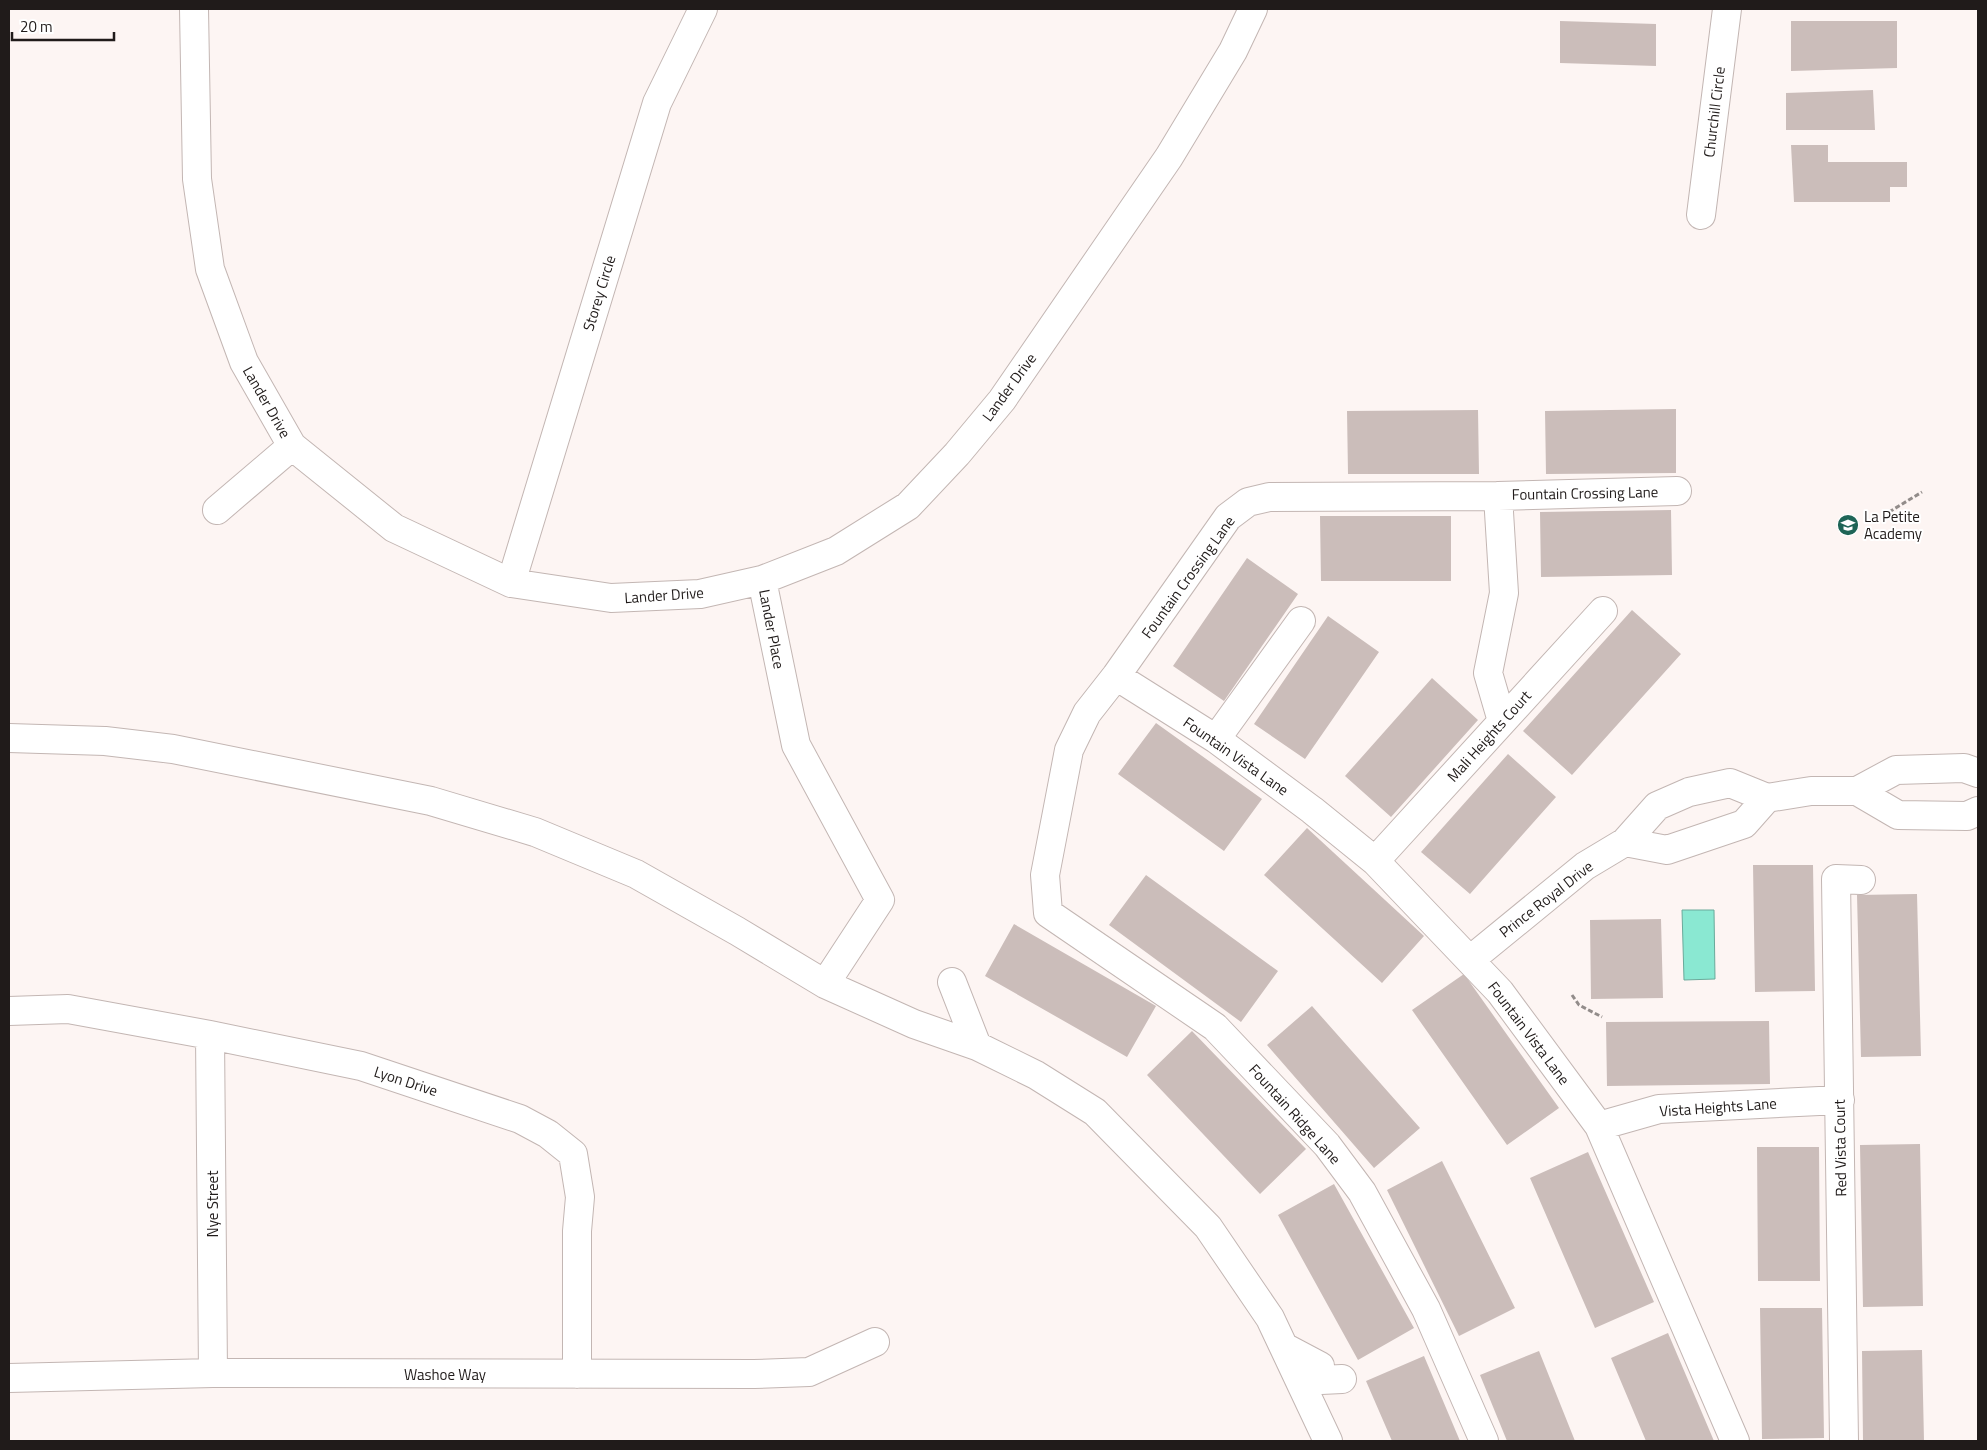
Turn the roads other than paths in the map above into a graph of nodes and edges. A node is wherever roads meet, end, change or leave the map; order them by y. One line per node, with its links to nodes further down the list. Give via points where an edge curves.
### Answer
1 (194, 9): 6 (street, Lander Drive, via 197,180 210,269 244,362)
2 (703, 9): 11 (street, Storey Circle, via 657,103)
3 (1253, 9): 10 (street, Lander Drive, via 1233,51 1169,157 1002,400 958,454 908,506 836,552)
4 (1727, 9): 5 (street, Churchill Circle)
5 (1701, 215)
6 (292, 446): 9 (street); 11 (street, Lander Drive, via 394,528)
7 (1677, 491): 8 (street, Fountain Crossing Lane)
8 (1498, 496): 14 (street, Fountain Crossing Lane, via 1269,497 1248,502 1228,517); 15 (street, via 1504,593 1488,673)
9 (217, 510)
10 (762, 580): 11 (street, Lander Drive, via 700,594 611,598); 28 (street, Lander Place, via 796,745 880,900)
11 (511, 583)
12 (1603, 611): 15 (street, Mali Heights Court)
13 (1301, 621): 17 (street)
14 (1116, 676): 17 (street, Fountain Vista Lane); 25 (street, Fountain Crossing Lane, via 1087,713 1069,750 1045,875)
15 (1502, 721): 23 (street, Mali Heights Court)
16 (9, 738): 28 (street, via 105,741 174,749 431,801 535,832 636,874)
17 (1216, 739): 23 (street, Fountain Vista Lane)
18 (1978, 773): 19 (street, via 1964,768 1896,770)
19 (1857, 791): 20 (street, via 1811,791); 21 (street, via 1898,815 1967,816)
20 (1767, 798): 22 (street, via 1744,824 1667,850); 22 (street, Prince Royal Drive, via 1730,783 1689,792 1657,806)
21 (1978, 811)
22 (1625, 842): 26 (street, Prince Royal Drive, via 1585,866)
23 (1375, 861): 26 (street, Fountain Vista Lane)
24 (1861, 880): 32 (street, Red Vista Court, via 1836,879)
25 (1048, 913): 39 (street, Fountain Ridge Lane, via 1215,1027 1327,1145 1362,1192 1426,1309)
26 (1470, 960): 33 (street, Fountain Vista Lane, via 1500,992)
27 (952, 982): 31 (street)
28 (825, 984): 31 (street, via 914,1024)
29 (9, 1011): 30 (street, Lyon Drive, via 68,1009)
30 (210, 1035): 35 (street, Nye Street); 36 (street, Lyon Drive, via 361,1066 415,1083 520,1119 548,1134 572,1154 580,1197)
31 (977, 1046): 38 (street, via 1099,1102 1208,1227 1270,1318 1286,1348 1322,1382)
32 (1840, 1100): 33 (street, Vista Heights Lane, via 1659,1109); 41 (street, Red Vista Court)
33 (1599, 1126): 40 (street, Fountain Vista Lane)
34 (875, 1342): 36 (street, Washoe Way, via 809,1372)
35 (213, 1373): 36 (street, Washoe Way); 37 (street, Washoe Way)
36 (577, 1374)
37 (9, 1378)
38 (1328, 1441)
39 (1484, 1441)
40 (1735, 1441)
41 (1844, 1441)

